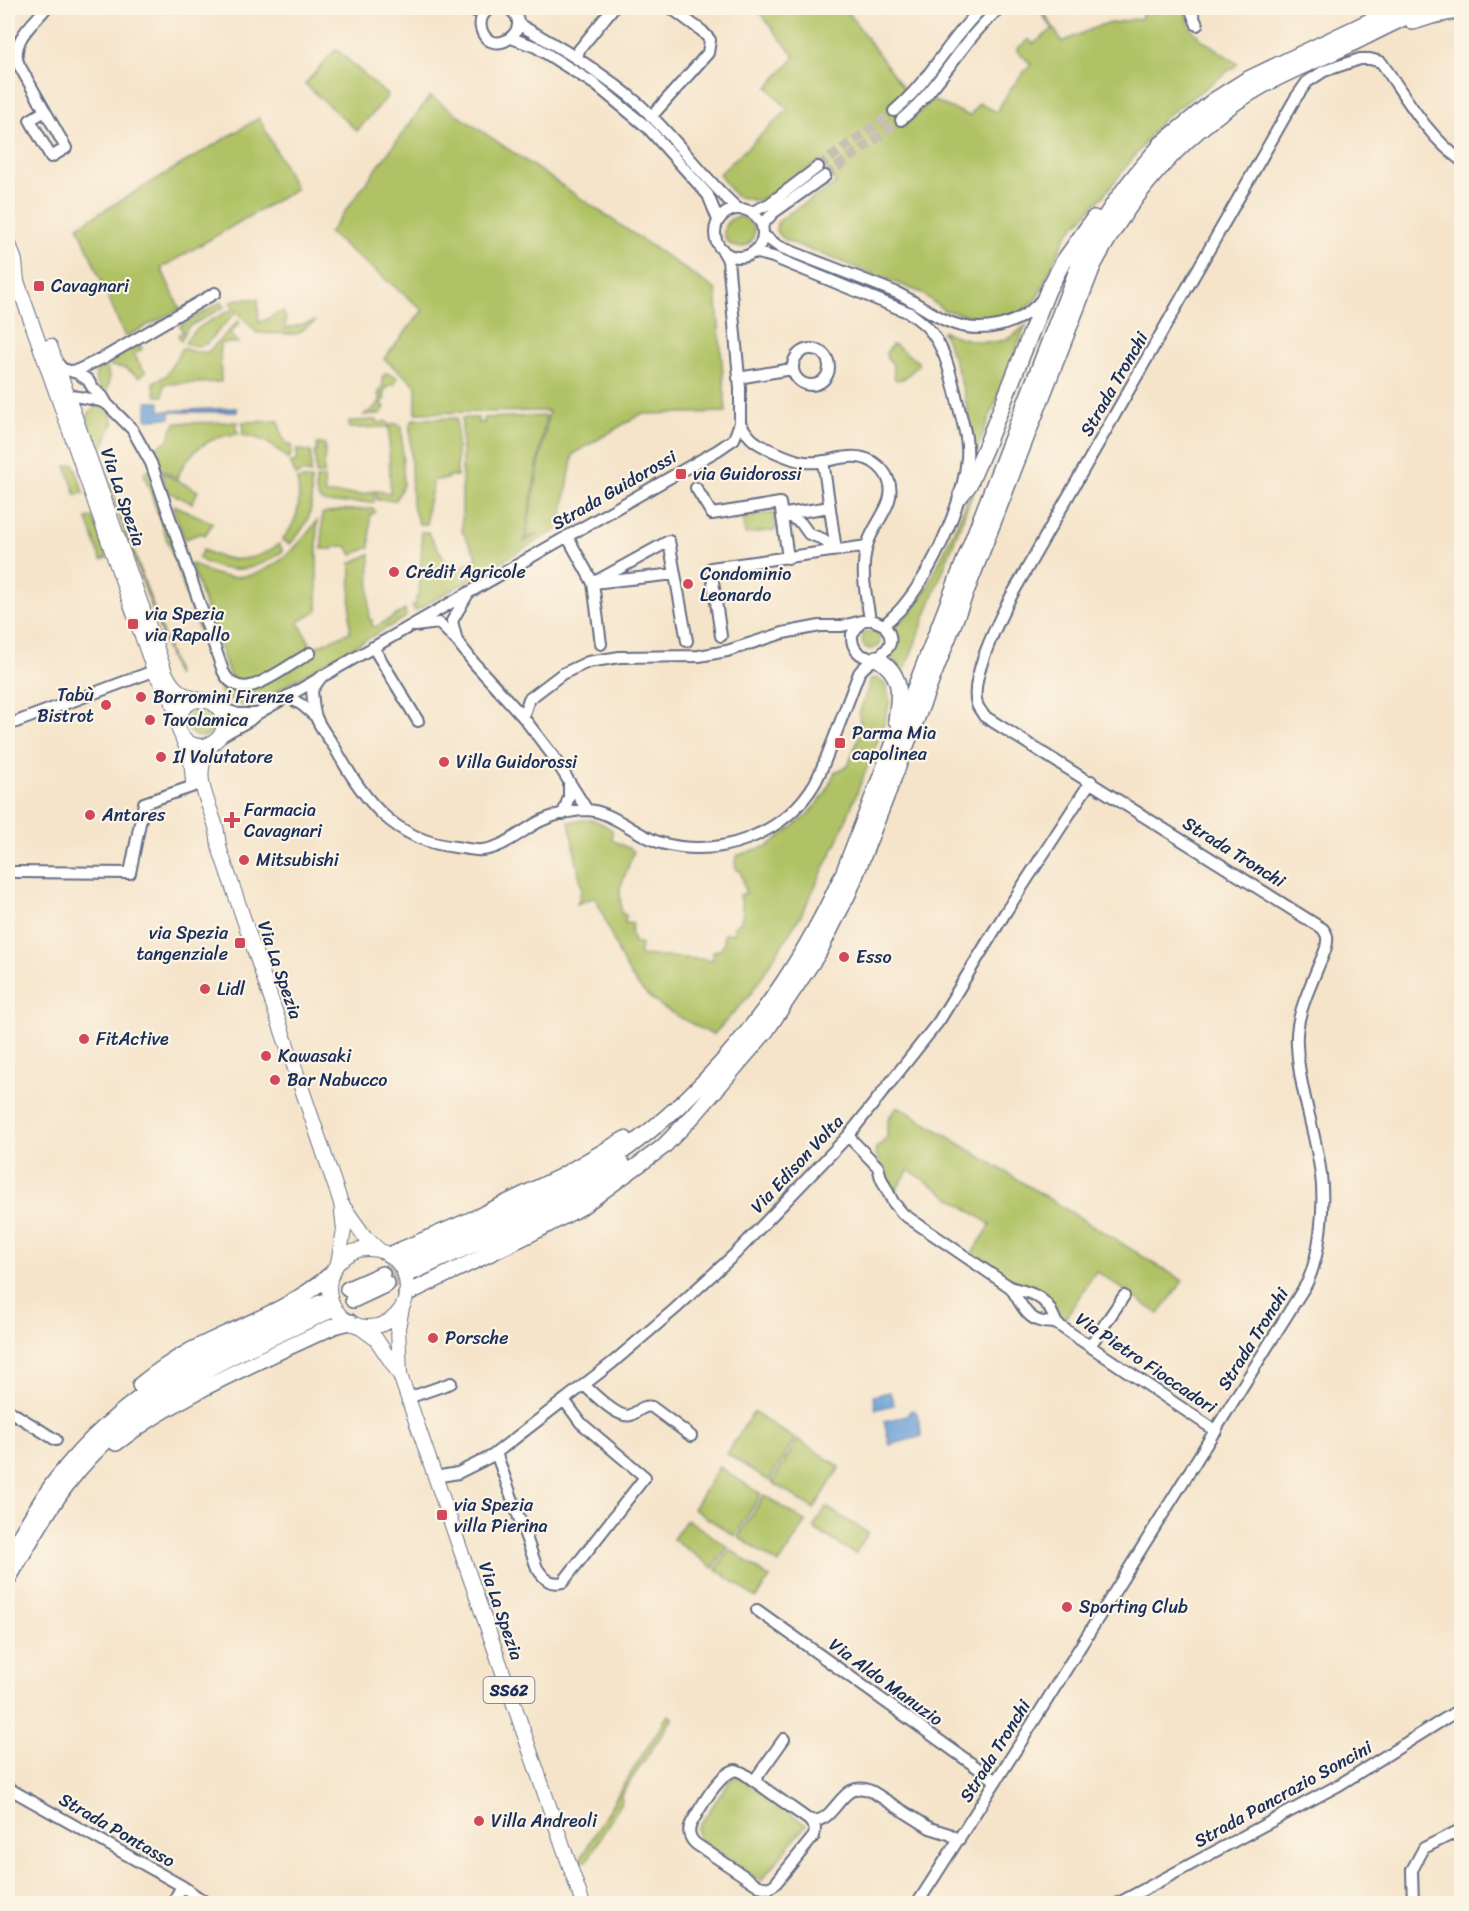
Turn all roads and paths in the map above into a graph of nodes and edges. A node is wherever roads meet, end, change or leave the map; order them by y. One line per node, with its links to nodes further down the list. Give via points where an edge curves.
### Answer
1 (46, 8): 21 (street, via 20,39 16,54)
2 (455, 8): 12 (street); 15 (street)
3 (510, 8): 16 (street)
4 (613, 8): 20 (street, via 579,50)
5 (671, 8): 22 (street, via 710,40 708,53)
6 (982, 8): 7 (street, via 897,115 926,97 965,44)
7 (1000, 8)
8 (1190, 8): 17 (street)
9 (1386, 8): 14 (highway)
10 (1397, 8): 14 (highway)
11 (1425, 8): 19 (highway)
12 (488, 10): 15 (street)
13 (1461, 10): 19 (highway)
14 (1368, 20): 23 (highway, via 1246,80)
15 (481, 24): 18 (street, via 489,39 500,42)
16 (518, 24): 18 (street); 20 (street)
17 (1197, 25)
18 (511, 38): 29 (street, via 536,47 596,85 648,128 708,195)
19 (1359, 40): 95 (highway, via 1264,85 1228,107 1161,167 1110,234 1093,266 849,892 819,952 782,1010)
20 (578, 59): 22 (street)
21 (45, 111)
22 (651, 117): 27 (street)
23 (1168, 138): 36 (highway, via 1123,178 1063,262); 92 (highway, via 1117,198 1079,265)
24 (1461, 161): 87 (street, Strada Tronchi, via 1417,117 1381,62 1360,59 1324,71 1307,82 1295,99 1009,600 981,663 975,694 984,716)
25 (818, 167): 28 (street)
26 (825, 176): 30 (street, via 773,213)
27 (737, 208): 28 (street); 29 (street)
28 (752, 212): 30 (street)
29 (718, 220): 32 (street, via 715,235)
30 (762, 230): 33 (street); 36 (street, via 778,246 901,295 942,319 965,327 992,327 1014,320 1035,306)
31 (8, 241): 39 (main road, Via La Spezia, via 17,281)
32 (722, 249): 34 (street); 35 (street, via 728,260)
33 (754, 252): 34 (street); 47 (street, via 892,304 928,328 949,370 964,430 967,456)
34 (741, 257): 35 (street)
35 (729, 283): 41 (street)
36 (1048, 290): 47 (highway, via 989,441)
37 (215, 293): 38 (street)
38 (104, 358): 42 (street); 42 (street)
39 (51, 362): 42 (main road, Via La Spezia); 44 (main road, Via La Spezia)
40 (792, 369): 41 (street)
41 (738, 378): 43 (street)
42 (82, 388): 44 (main road, Via La Spezia); 68 (street, via 132,429 149,458 228,679 240,686 252,686)
43 (740, 423): 45 (street, via 755,442 793,459); 50 (street, Strada Guidorossi, via 734,438 723,447)
44 (74, 428): 54 (main road, Via La Spezia); 54 (main road, Via La Spezia, via 96,506)
45 (823, 461): 48 (street); 51 (street, via 866,458 887,476 892,488 889,502)
46 (696, 488): 49 (street, via 712,514 780,504)
47 (961, 495): 59 (street, via 921,581 903,607)
48 (830, 507): 49 (street); 52 (street)
49 (783, 514): 52 (street); 53 (street)
50 (567, 536): 56 (street); 57 (street, Strada Guidorossi)
51 (867, 546): 52 (street); 58 (street, via 863,571)
52 (836, 549): 53 (street)
53 (788, 558): 62 (street, via 711,568)
54 (123, 574): 71 (main road, Via La Spezia)
55 (675, 574): 56 (street); 56 (street, via 669,541); 64 (street)
56 (593, 583): 66 (street)
57 (469, 592): 60 (street, Strada Guidorossi); 63 (street, via 452,621)
58 (866, 621): 59 (street); 61 (street); 65 (street, via 852,634)
59 (884, 624): 70 (street, via 890,635 889,647)
60 (410, 626): 63 (street, via 439,623); 67 (street, Strada Guidorossi)
61 (820, 626): 65 (street); 75 (street, via 709,654 588,662 562,674)
62 (721, 636)
63 (457, 641): 77 (street)
64 (687, 641)
65 (852, 643): 69 (street)
66 (601, 644)
67 (373, 647): 73 (street, Strada Guidorossi); 83 (street)
68 (310, 653)
69 (858, 653): 70 (street); 72 (street)
70 (875, 658): 72 (street); 92 (highway, via 894,673 899,701)
71 (159, 669): 76 (main road, Via La Spezia, via 175,690); 82 (main road, Via La Spezia, via 158,680 172,700); 84 (street)
72 (859, 673): 90 (street, via 815,783 782,820 756,836 730,845 676,846 648,838 604,814)
73 (322, 676): 74 (street, Strada Guidorossi); 80 (street, via 312,690)
74 (287, 696): 79 (street, Strada Guidorossi); 80 (street)
75 (529, 699): 77 (street); 81 (street)
76 (202, 700): 78 (main road, Via La Spezia); 82 (main road, via 184,708)
77 (510, 702): 81 (street)
78 (215, 706): 79 (street, via 237,714); 86 (main road, via 223,718)
79 (257, 714): 86 (street, Strada Guidorossi)
80 (316, 717): 91 (street, via 354,782 391,823 417,837 482,850 500,846 537,823)
81 (523, 717): 88 (street)
82 (178, 721): 85 (main road, Via La Spezia)
83 (418, 721)
84 (8, 725)
85 (181, 736): 86 (main road, via 198,746); 89 (main road, Via La Spezia, via 191,759)
86 (218, 739): 93 (main road, Via La Spezia, via 204,757 200,773)
87 (1091, 781): 97 (street, Via Edison Volta, via 939,1021); 116 (street, Strada Tronchi, via 1323,929 1328,938 1305,998 1297,1036 1306,1106 1321,1175 1320,1238 1315,1264 1294,1306)
88 (569, 784): 90 (street); 91 (street)
89 (194, 786): 93 (main road, Via La Spezia); 94 (street, via 144,803 130,873)
90 (587, 810): 91 (street)
91 (563, 814)
92 (864, 820): 96 (highway, via 830,901 788,978 741,1040)
93 (220, 850): 98 (main road, Via La Spezia)
94 (15, 872)
95 (711, 1094): 96 (highway, via 685,1118 599,1181 547,1210 411,1267 588,1174); 105 (highway, via 663,1147 580,1207)
96 (674, 1110): 99 (highway, via 560,1177 473,1219)
97 (848, 1136): 102 (street, Via Pietro Fioccadori, via 878,1167 893,1202 903,1214); 112 (street, Via Edison Volta, via 735,1254)
98 (341, 1203): 99 (main road, Via La Spezia, via 364,1237); 100 (main road, Via La Spezia, via 344,1230)
99 (384, 1253): 100 (main road, via 356,1250); 105 (main road, Via La Spezia, via 404,1272)
100 (335, 1269): 107 (main road, Via La Spezia, via 329,1287 331,1299 337,1311); 121 (highway, via 292,1303 189,1352 133,1390 66,1461)
101 (385, 1279): 103 (highway)
102 (1010, 1287): 108 (street, Via Pietro Fioccadori, via 1039,1297); 108 (street, Via Pietro Fioccadori, via 1030,1316)
103 (351, 1295)
104 (1124, 1296): 109 (street)
105 (405, 1300): 107 (main road, via 388,1321 368,1327); 110 (main road, Via La Spezia, via 398,1328)
106 (324, 1307): 121 (highway, via 158,1398 112,1434)
107 (354, 1324): 110 (main road, Via La Spezia, via 376,1339); 121 (highway, via 334,1326 212,1383 137,1426)
108 (1057, 1324): 109 (street, Via Pietro Fioccadori)
109 (1090, 1346): 116 (street, Via Pietro Fioccadori)
110 (400, 1375): 113 (main road, Via La Spezia / SS62)
111 (451, 1383): 113 (street)
112 (584, 1385): 114 (street, Via Edison Volta); 117 (street, via 619,1414 630,1415 652,1407)
113 (408, 1398): 120 (main road, Via La Spezia / SS62)
114 (564, 1400): 119 (street, Via Edison Volta); 119 (street, via 581,1423 645,1477 563,1582 550,1582 537,1568)
115 (8, 1410): 118 (street)
116 (1216, 1431): 128 (street, Strada Tronchi)
117 (691, 1436)
118 (56, 1440)
119 (496, 1453): 120 (street, Via Edison Volta, via 458,1473)
120 (435, 1477): 139 (main road, Via La Spezia / SS62)
121 (56, 1489): 122 (highway); 123 (highway)
122 (8, 1557)
123 (8, 1579)
124 (757, 1610): 128 (street, Via Aldo Manuzio)
125 (1461, 1708): 140 (street, Strada Pancrazio Soncini, via 1339,1785)
126 (784, 1739): 127 (street)
127 (754, 1781): 131 (street); 133 (street, via 738,1770 725,1774 690,1826 693,1841 766,1888 776,1882)
128 (996, 1781): 134 (street, Strada Tronchi)
129 (8, 1788): 135 (street, Strada Pontasso)
130 (831, 1812): 131 (street, via 820,1820); 133 (street); 134 (street, via 847,1793 863,1788 930,1828)
131 (808, 1819): 133 (street, via 815,1828)
132 (1461, 1829): 141 (street, via 1424,1848 1412,1870)
133 (814, 1836)
134 (959, 1840): 136 (street, Strada Tronchi)
135 (182, 1886): 137 (street); 138 (street, Strada Pontasso)
136 (918, 1903)
137 (172, 1904)
138 (208, 1904)
139 (583, 1904)
140 (1117, 1904)
141 (1413, 1904)

